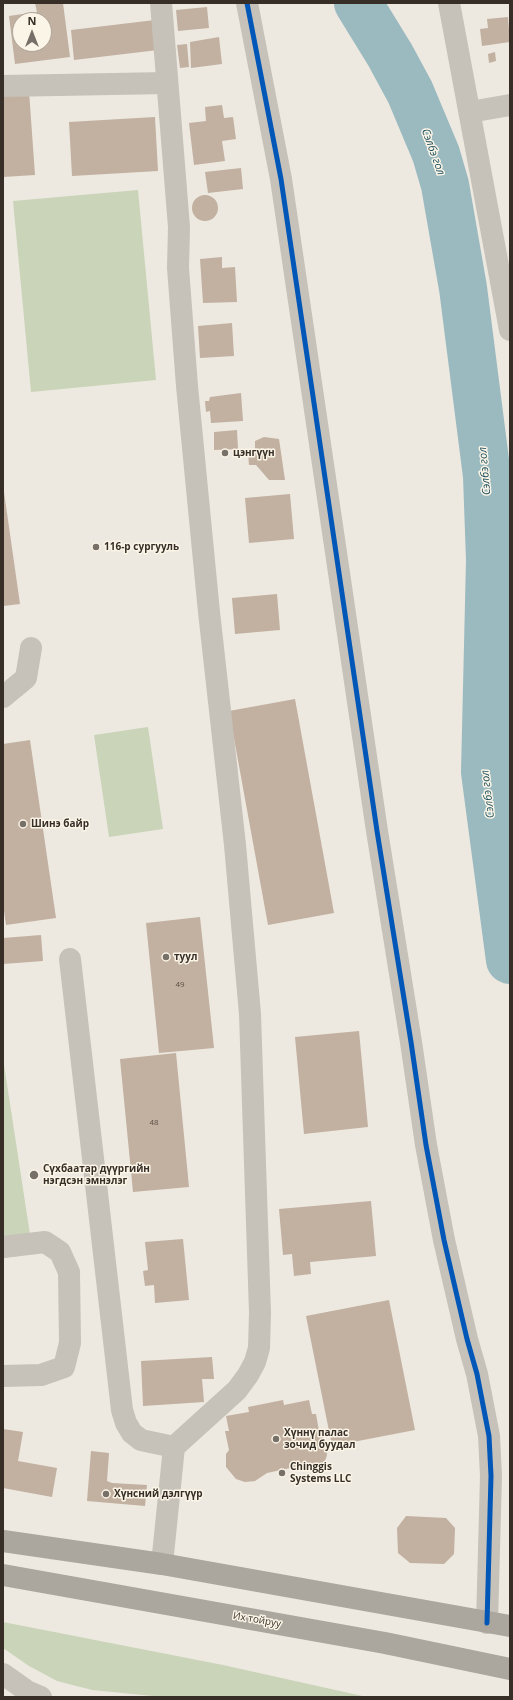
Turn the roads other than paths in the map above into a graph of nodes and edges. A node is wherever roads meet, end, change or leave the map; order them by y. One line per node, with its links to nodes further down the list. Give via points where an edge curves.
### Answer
1 (161, 3): 4 (street)
2 (247, 3): 18 (street, via 281,179 426,1145 444,1240 477,1374 489,1436 491,1476)
3 (449, 3): 7 (street)
4 (168, 83): 5 (street); 14 (street, via 187,386 250,1014 260,1313 259,1348 248,1375 237,1390)
5 (3, 86)
6 (510, 106): 7 (street)
7 (470, 112): 8 (street)
8 (510, 327)
9 (32, 648): 10 (street, via 26,678)
10 (3, 697)
11 (70, 959): 14 (street, via 122,1410 132,1433 141,1440)
12 (3, 1247): 13 (street, via 45,1242 60,1252 69,1272 70,1343 64,1366 41,1375)
13 (3, 1376)
14 (174, 1447): 16 (street)
15 (3, 1541): 16 (main road)
16 (162, 1564): 18 (main road)
17 (3, 1575): 20 (main road, Их тойруу, via 385,1643)
18 (487, 1622): 19 (main road)
19 (510, 1626)
20 (510, 1670)
21 (3, 1674): 22 (street, via 27,1691)
22 (41, 1697)

